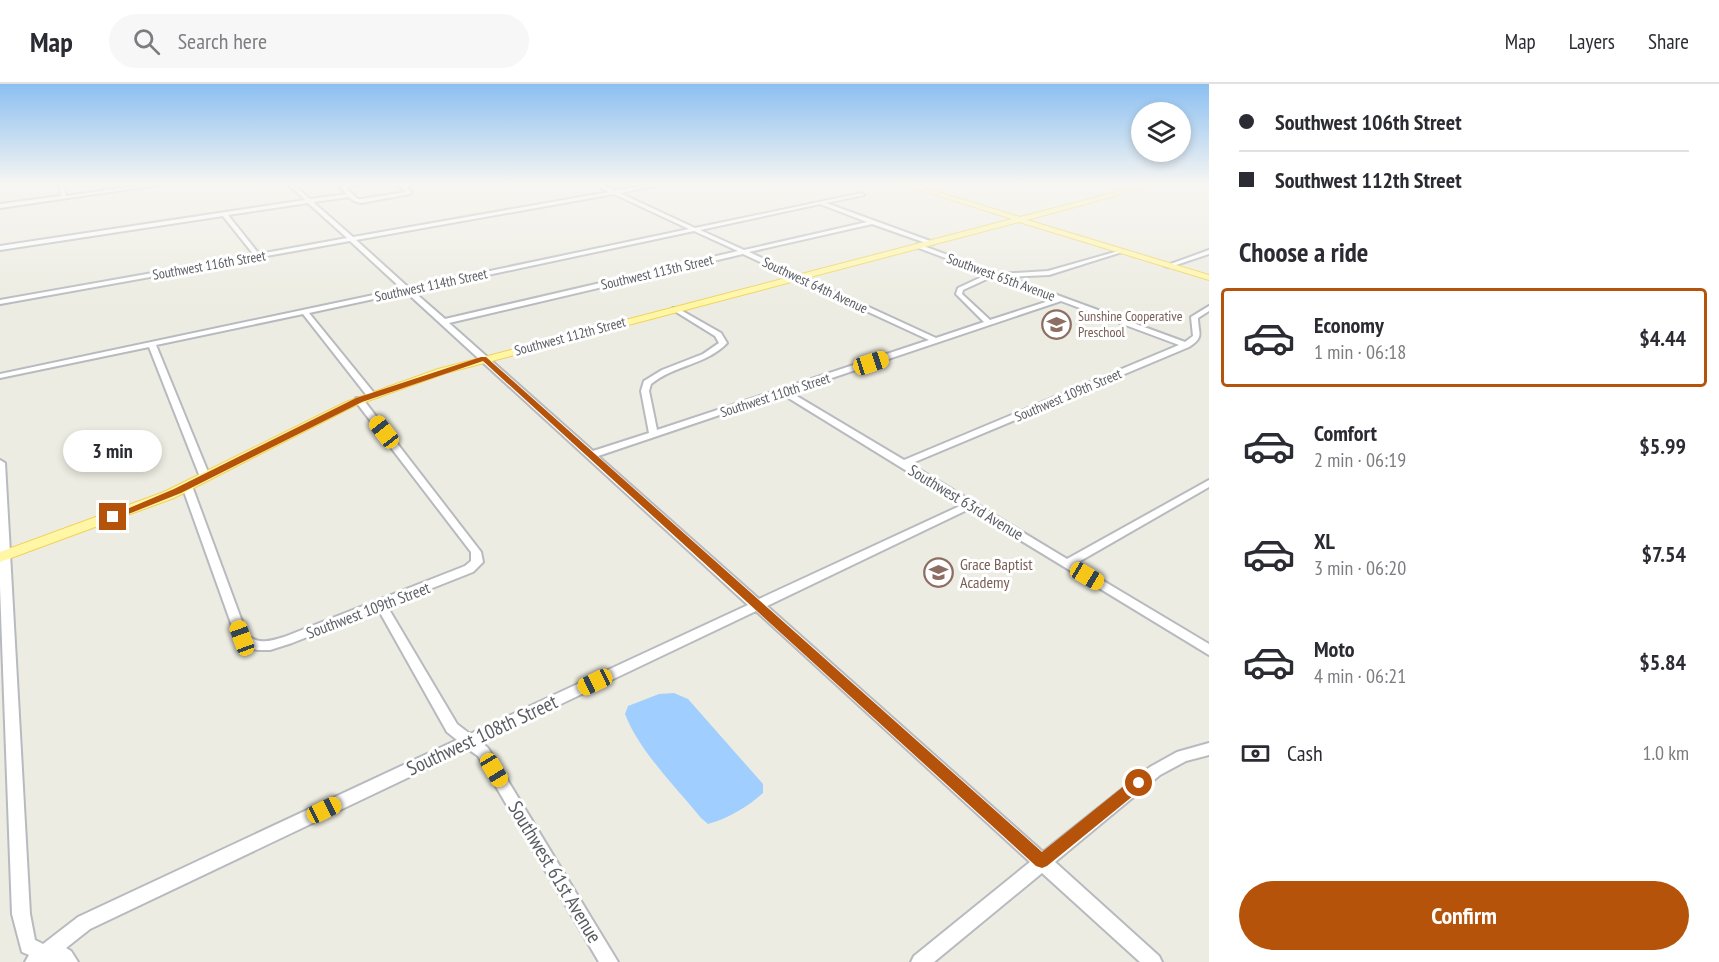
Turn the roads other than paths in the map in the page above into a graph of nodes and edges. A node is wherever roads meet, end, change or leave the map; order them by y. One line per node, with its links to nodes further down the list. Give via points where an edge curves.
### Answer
1 (154, 224): 15 (street)
2 (233, 224): 19 (street)
3 (334, 224): 12 (street)
4 (439, 224): 12 (street, Southwest 116th Street)
5 (682, 224): 11 (street, Southwest 64th Avenue)
6 (723, 224): 11 (street, Southwest 114th Street)
7 (864, 224): 17 (street, Southwest 113th Street)
8 (878, 224): 13 (street, Southwest 65th Avenue)
9 (1004, 224): 13 (main road, Southwest 112th Street)
10 (1032, 224): 16 (main road)
11 (695, 230): 17 (street, Southwest 64th Avenue); 24 (street, Southwest 114th Street)
12 (351, 240): 19 (street, Southwest 116th Street); 24 (street)
13 (931, 243): 14 (main road, Southwest 112th Street)
14 (918, 246): 21 (street, Southwest 65th Avenue); 22 (main road, Southwest 112th Street)
15 (0, 248)
16 (1120, 251): 20 (main road); 21 (street, via 1049,273)
17 (743, 252): 22 (street, Southwest 64th Avenue); 30 (street, Southwest 113th Street)
18 (1209, 252): 20 (street)
19 (258, 256): 26 (street, Southwest 116th Street)
20 (1168, 266): 23 (main road)
21 (996, 275): 25 (street, Southwest 65th Avenue); 31 (street, via 958,291)
22 (798, 277): 28 (main road, Southwest 112th Street); 32 (street, Southwest 64th Avenue)
23 (1209, 278)
24 (408, 290): 29 (street, Southwest 114th Street); 30 (street)
25 (1061, 299): 31 (street, Southwest 110th Street); 34 (street, Southwest 65th Avenue)
26 (0, 302)
27 (1209, 308): 34 (street, via 1195,316 1197,336)
28 (675, 309): 35 (main road, Southwest 112th Street); 39 (street, via 718,335 723,344 646,383)
29 (305, 312): 33 (street, Southwest 114th Street); 38 (street)
30 (442, 322): 35 (street)
31 (989, 323): 32 (street, Southwest 110th Street)
32 (937, 341): 37 (street, Southwest 110th Street)
33 (152, 344): 36 (street, Southwest 114th Street); 44 (street)
34 (1186, 345): 42 (street, Southwest 109th Street)
35 (484, 359): 38 (main road, Southwest 112th Street); 40 (street)
36 (0, 376)
37 (784, 392): 39 (street, Southwest 110th Street); 42 (street, Southwest 63rd Avenue)
38 (365, 398): 44 (main road, Southwest 112th Street); 50 (street, Southwest 109th Street, via 476,552 477,562 464,573)
39 (654, 435): 40 (street, Southwest 110th Street)
40 (591, 455): 51 (street)
41 (0, 464): 43 (street)
42 (903, 464): 47 (street, Southwest 63rd Avenue)
43 (0, 476): 48 (street)
44 (205, 477): 46 (main road, Southwest 112th Street)
45 (1209, 483): 49 (street)
46 (187, 486): 48 (main road, Southwest 112th Street); 50 (street, Southwest 109th Street, via 242,638 254,646 277,644)
47 (970, 506): 49 (street, Southwest 63rd Avenue); 51 (street, Southwest 108th Street)
48 (2, 556): 56 (street, via 21,914 28,946)
49 (1066, 564): 52 (street, Southwest 63rd Avenue)
50 (381, 605): 53 (street, Southwest 61st Avenue, via 452,728)
51 (758, 606): 53 (street, Southwest 108th Street); 55 (street)
52 (1209, 650)
53 (470, 742): 56 (street, Southwest 108th Street, via 84,924); 58 (street, Southwest 61st Avenue, via 483,752)
54 (1209, 749): 55 (street, via 1182,756 1155,771)
55 (1042, 861): 59 (street); 60 (street)
56 (40, 959): 57 (street, via 65,957)
57 (69, 962)
58 (609, 962)
59 (920, 962)
60 (1153, 962)

